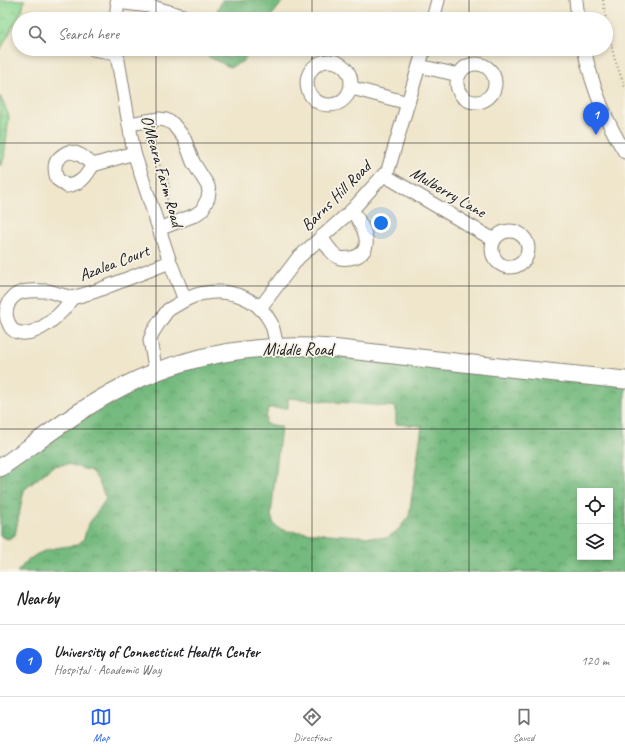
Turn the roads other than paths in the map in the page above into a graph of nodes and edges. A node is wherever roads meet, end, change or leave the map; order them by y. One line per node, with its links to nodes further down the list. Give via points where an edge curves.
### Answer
1 (438, 0): 6 (street)
2 (576, 0): 7 (street)
3 (118, 1): 4 (street); 5 (street)
4 (117, 12)
5 (169, 12)
6 (435, 12)
7 (577, 12)
8 (117, 56): 15 (street, O'Meara Farm Road)
9 (422, 56): 11 (street, Barns Hill Road)
10 (586, 56): 16 (street, via 601,104)
11 (419, 66): 12 (street); 14 (street, Barns Hill Road)
12 (459, 75)
13 (352, 88): 14 (street)
14 (408, 103): 19 (street, Barns Hill Road, via 388,170)
15 (129, 126): 17 (street, O'Meara Farm Road); 21 (street, via 159,119 173,124 184,138 193,162 208,186 208,198 202,210)
16 (625, 152)
17 (134, 153): 18 (street); 21 (street, O'Meara Farm Road)
18 (93, 165)
19 (384, 175): 20 (street, Barns Hill Road); 23 (street, Mulberry Lane)
20 (352, 210): 22 (street, Barns Hill Road); 22 (street, via 365,230 366,246 362,252 350,258 340,258)
21 (161, 228): 24 (street, O'Meara Farm Road)
22 (321, 237): 27 (street, Barns Hill Road, via 298,258)
23 (494, 240)
24 (170, 262): 25 (street, Azalea Court); 26 (street, O'Meara Farm Road)
25 (72, 298): 25 (street, Azalea Court, via 48,291 22,292 11,298 6,308 7,320 16,332 32,332 67,308)
26 (185, 300): 27 (street, via 204,293 222,292 240,295); 29 (street, via 168,310 153,332 150,340)
27 (260, 308): 28 (street, via 272,324)
28 (277, 346): 29 (street, Middle Road, via 211,355); 30 (street, Middle Road, via 331,348)
29 (156, 372): 31 (street, Middle Road, via 101,399)
30 (625, 380)
31 (0, 468)

